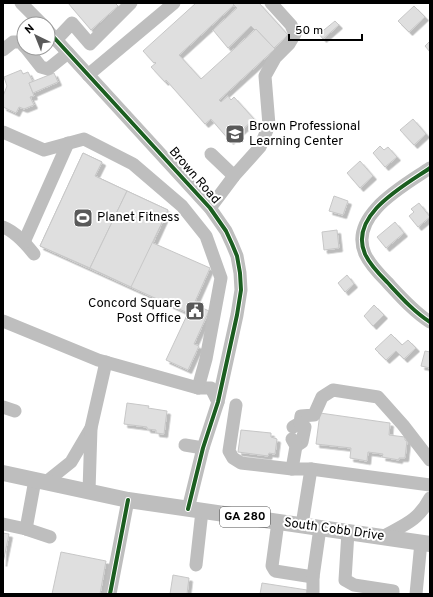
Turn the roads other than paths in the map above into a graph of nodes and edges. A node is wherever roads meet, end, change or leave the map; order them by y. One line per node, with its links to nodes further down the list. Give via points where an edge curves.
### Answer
1 (21, 3): 5 (street)
2 (131, 3): 6 (street, via 90,44 72,23)
3 (174, 3): 10 (street, via 119,56)
4 (271, 3): 15 (street, via 291,24 295,34 275,58 265,76 269,124 260,147)
5 (34, 16)
6 (56, 33)
7 (56, 40): 8 (street, Brown Road)
8 (68, 53): 9 (street, via 48,69 41,67); 10 (street, Brown Road)
9 (28, 56)
10 (88, 75): 16 (street, Brown Road)
11 (3, 132): 12 (street, via 44,150)
12 (68, 143): 18 (street); 21 (street, via 84,139 133,164 182,206 206,236)
13 (211, 154): 15 (street)
14 (430, 168): 23 (street, via 376,208 365,225 362,240 365,253 376,270 405,301)
15 (234, 176): 16 (street)
16 (210, 208): 20 (street, Brown Road, via 226,231 237,256)
17 (3, 228): 18 (street)
18 (24, 242): 19 (street)
19 (34, 254)
20 (240, 273): 21 (street); 26 (street, Brown Road, via 241,290 237,315)
21 (221, 278): 25 (street)
22 (3, 321): 24 (street)
23 (430, 322)
24 (106, 362): 25 (street); 28 (street)
25 (198, 388): 26 (street, via 211,388)
26 (218, 402): 30 (street, Brown Road)
27 (236, 405): 32 (street, via 229,451 232,458 240,463)
28 (91, 428): 35 (street, via 71,462); 37 (street)
29 (185, 445): 30 (street)
30 (203, 448): 40 (street, Brown Road)
31 (430, 460): 32 (street, via 378,397 333,390 322,397 314,415 296,430)
32 (292, 469): 33 (street)
33 (311, 469): 36 (street); 43 (street)
34 (3, 473): 35 (main road, South Cobb Drive / GA 280)
35 (40, 481): 37 (main road, South Cobb Drive / GA 280); 45 (street)
36 (430, 486)
37 (89, 491): 39 (main road, South Cobb Drive / GA 280)
38 (430, 498): 48 (street, via 416,518)
39 (128, 500): 40 (main road, South Cobb Drive / GA 280); 53 (street)
40 (195, 510): 41 (main road, South Cobb Drive / GA 280); 50 (street, Brown Road)
41 (278, 522): 43 (main road, South Cobb Drive / GA 280); 51 (street, via 272,566 275,571)
42 (3, 524): 45 (street)
43 (302, 525): 44 (main road, South Cobb Drive / GA 280)
44 (320, 528): 46 (main road, South Cobb Drive / GA 280); 51 (street)
45 (26, 529): 47 (street)
46 (348, 532): 48 (main road, South Cobb Drive / GA 280); 52 (street, via 344,580)
47 (50, 536)
48 (382, 537): 49 (main road, South Cobb Drive / GA 280)
49 (426, 543): 56 (street)
50 (196, 565)
51 (312, 577): 54 (street)
52 (372, 591): 55 (street, via 393,591)
53 (110, 594)
54 (313, 594)
55 (392, 594)
56 (416, 594)

